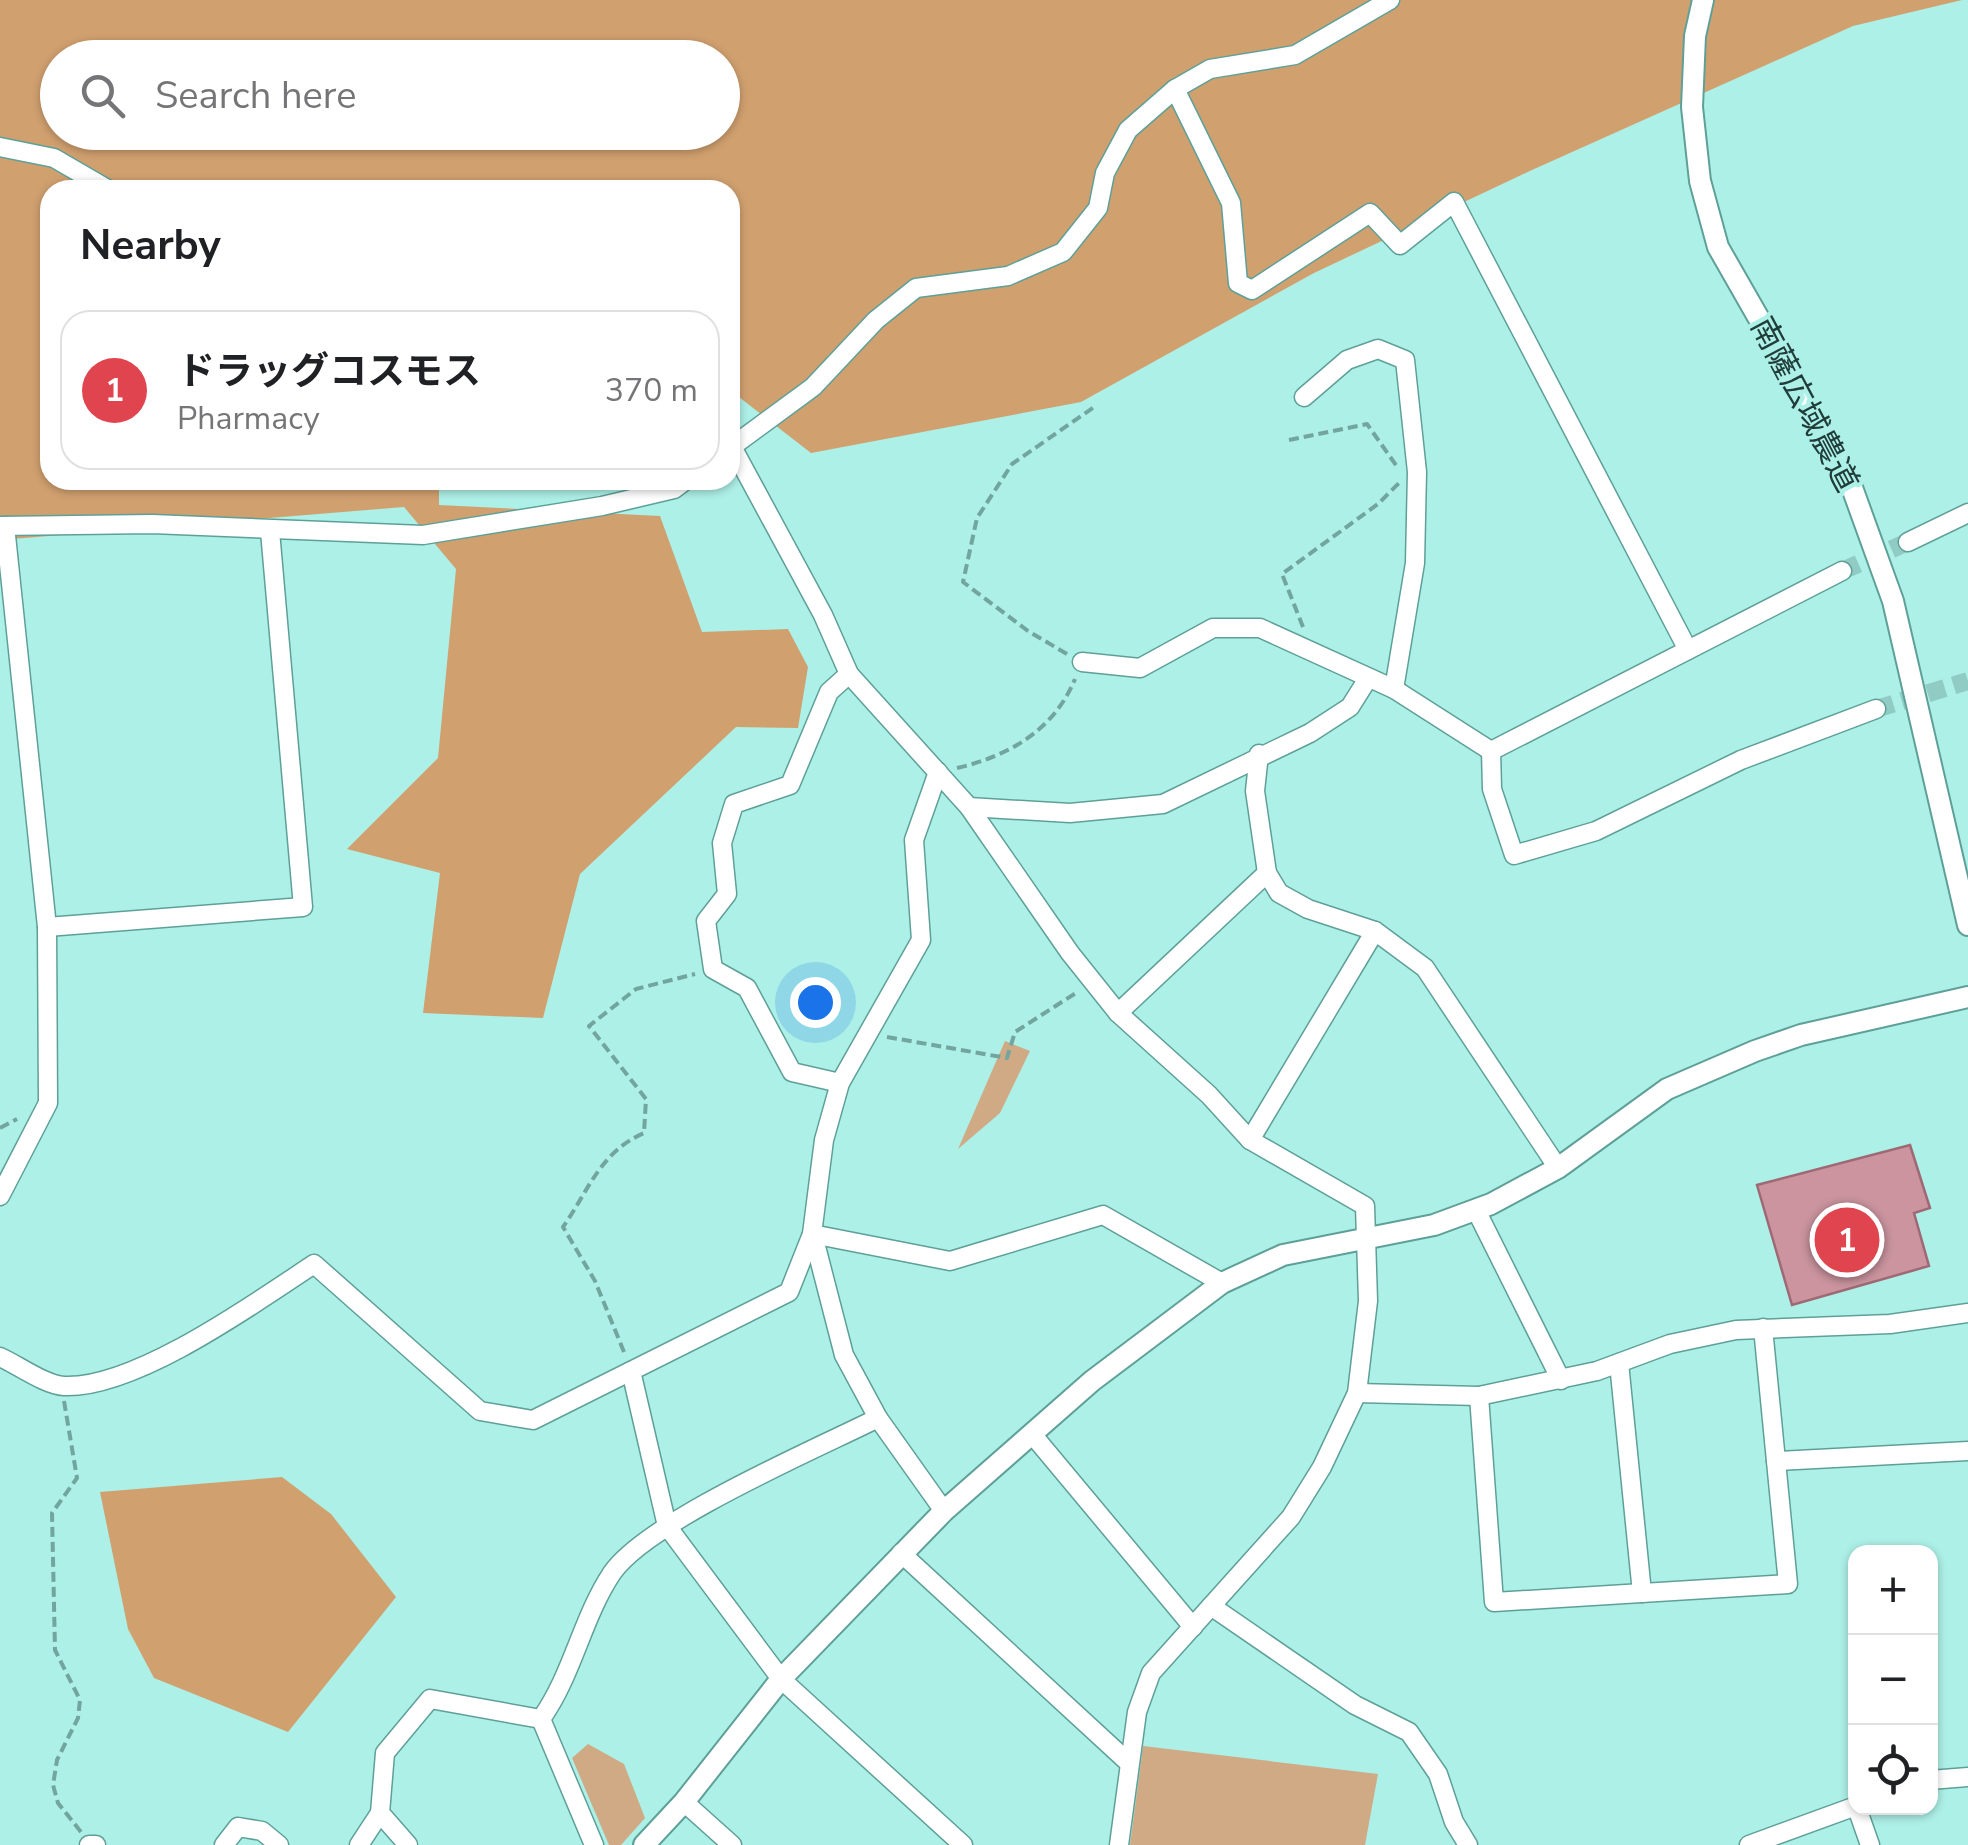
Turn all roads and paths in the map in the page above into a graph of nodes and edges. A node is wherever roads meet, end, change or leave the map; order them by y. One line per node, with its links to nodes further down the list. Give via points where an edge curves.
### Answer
1 (1390, 0): 3 (street, via 1295,55 1232,62)
2 (1703, 0): 29 (street, 南薩広域農道, via 1692,108 1700,181 1718,247 1846,471 1894,600)
3 (1174, 89): 8 (street, via 1128,130 1106,172 1098,208 1062,252 1008,276 916,288 813,388); 17 (street, via 1231,204 1238,283 1252,290 1370,213 1400,245 1454,202)
4 (0, 148): 5 (street, via 54,158)
5 (92, 180)
6 (1304, 397): 22 (street, via 1323,376 1378,349 1404,360 1417,472 1415,563)
7 (1097, 405): 19 (path, via 1012,464 976,518 963,582)
8 (740, 440)
9 (1289, 440): 18 (path, via 1367,424 1404,476 1378,504 1282,574)
10 (740, 463): 20 (street)
11 (670, 490): 14 (street, via 422,535)
12 (1968, 513): 15 (street)
13 (2, 526): 14 (street); 30 (street)
14 (270, 531): 30 (street, via 303,907)
15 (1908, 542)
16 (1842, 572): 17 (street)
17 (1688, 650): 24 (street)
18 (1314, 655): 19 (street, via 1260,628 1213,628 1140,668); 21 (street)
19 (1082, 662): 26 (path, via 1063,708 1000,758)
20 (849, 674): 26 (street); 32 (street, via 828,692 790,785 734,804 722,843 727,894 706,921)
21 (1367, 680): 22 (street); 25 (street, via 1350,707)
22 (1394, 690): 24 (street)
23 (1876, 709): 24 (street, via 1742,760 1596,831 1514,855 1492,790)
24 (1491, 751)
25 (1259, 754): 27 (street, via 1163,804 1070,812); 28 (street, via 1255,791)
26 (938, 772): 27 (street); 36 (street, via 914,840 921,940)
27 (969, 808): 33 (street)
28 (1267, 873): 31 (street, via 1279,892 1308,909); 35 (street)
29 (1968, 925)
30 (47, 926): 40 (street, via 48,1103)
31 (1375, 931): 38 (street); 39 (street, via 1426,968)
32 (713, 969): 37 (street, via 747,988 792,1072); 49 (path, via 636,989 589,1026 646,1100 644,1133 620,1143 596,1169 563,1227 595,1281)
33 (1093, 981): 35 (street); 36 (path, via 1015,1032 1007,1058)
34 (1968, 997): 39 (street, via 1755,1051 1667,1088)
35 (1118, 1013): 38 (street)
36 (868, 1034): 37 (street)
37 (840, 1083): 42 (street, via 824,1140)
38 (1250, 1140): 43 (street, via 1365,1206)
39 (1558, 1168): 41 (street)
40 (0, 1196)
41 (1476, 1210): 43 (street); 50 (street)
42 (812, 1234): 44 (street, via 950,1260 1103,1215); 49 (street, via 789,1292); 54 (street, via 844,1355)
43 (1369, 1236): 44 (street, via 1283,1255); 52 (street)
44 (1222, 1284): 55 (street)
45 (1968, 1313): 46 (street, via 1890,1324)
46 (1763, 1328): 48 (street, via 1670,1344); 57 (street)
47 (0, 1357): 51 (street)
48 (1619, 1363): 50 (street); 61 (street)
49 (631, 1371): 51 (street, via 533,1420 480,1411 314,1264 240,1313 121,1376); 59 (street)
50 (1561, 1380): 53 (street)
51 (62, 1386): 73 (path, via 78,1478 52,1513 53,1625 56,1650 80,1700 53,1785 58,1803)
52 (1358, 1393): 53 (street); 62 (street, via 1291,1518)
53 (1478, 1396): 61 (street, via 1494,1602)
54 (878, 1418): 58 (street); 59 (street)
55 (1032, 1434): 58 (street); 63 (street)
56 (1968, 1451): 57 (street)
57 (1776, 1461): 61 (street, via 1788,1584)
58 (944, 1511): 60 (street)
59 (667, 1526): 64 (street); 65 (street, via 613,1572)
60 (901, 1553): 64 (street); 66 (street)
61 (1642, 1593)
62 (1211, 1606): 63 (street); 83 (street, via 1355,1704 1410,1732 1438,1774)
63 (1193, 1627): 66 (street, via 1152,1674 1137,1712)
64 (781, 1679): 69 (street); 81 (street)
65 (541, 1718): 71 (street, via 430,1699 385,1753); 78 (street)
66 (1130, 1763): 82 (street)
67 (1968, 1777): 68 (street)
68 (1938, 1779)
69 (684, 1802): 79 (street); 80 (street)
70 (1848, 1809): 84 (street)
71 (380, 1813): 76 (street); 77 (street)
72 (1859, 1815): 85 (street)
73 (91, 1845)
74 (224, 1845): 75 (street, via 238,1828 262,1831)
75 (279, 1845)
76 (359, 1845)
77 (408, 1845)
78 (594, 1845)
79 (644, 1845)
80 (732, 1845)
81 (963, 1845)
82 (1120, 1845)
83 (1468, 1845)
84 (1749, 1845)
85 (1870, 1845)

